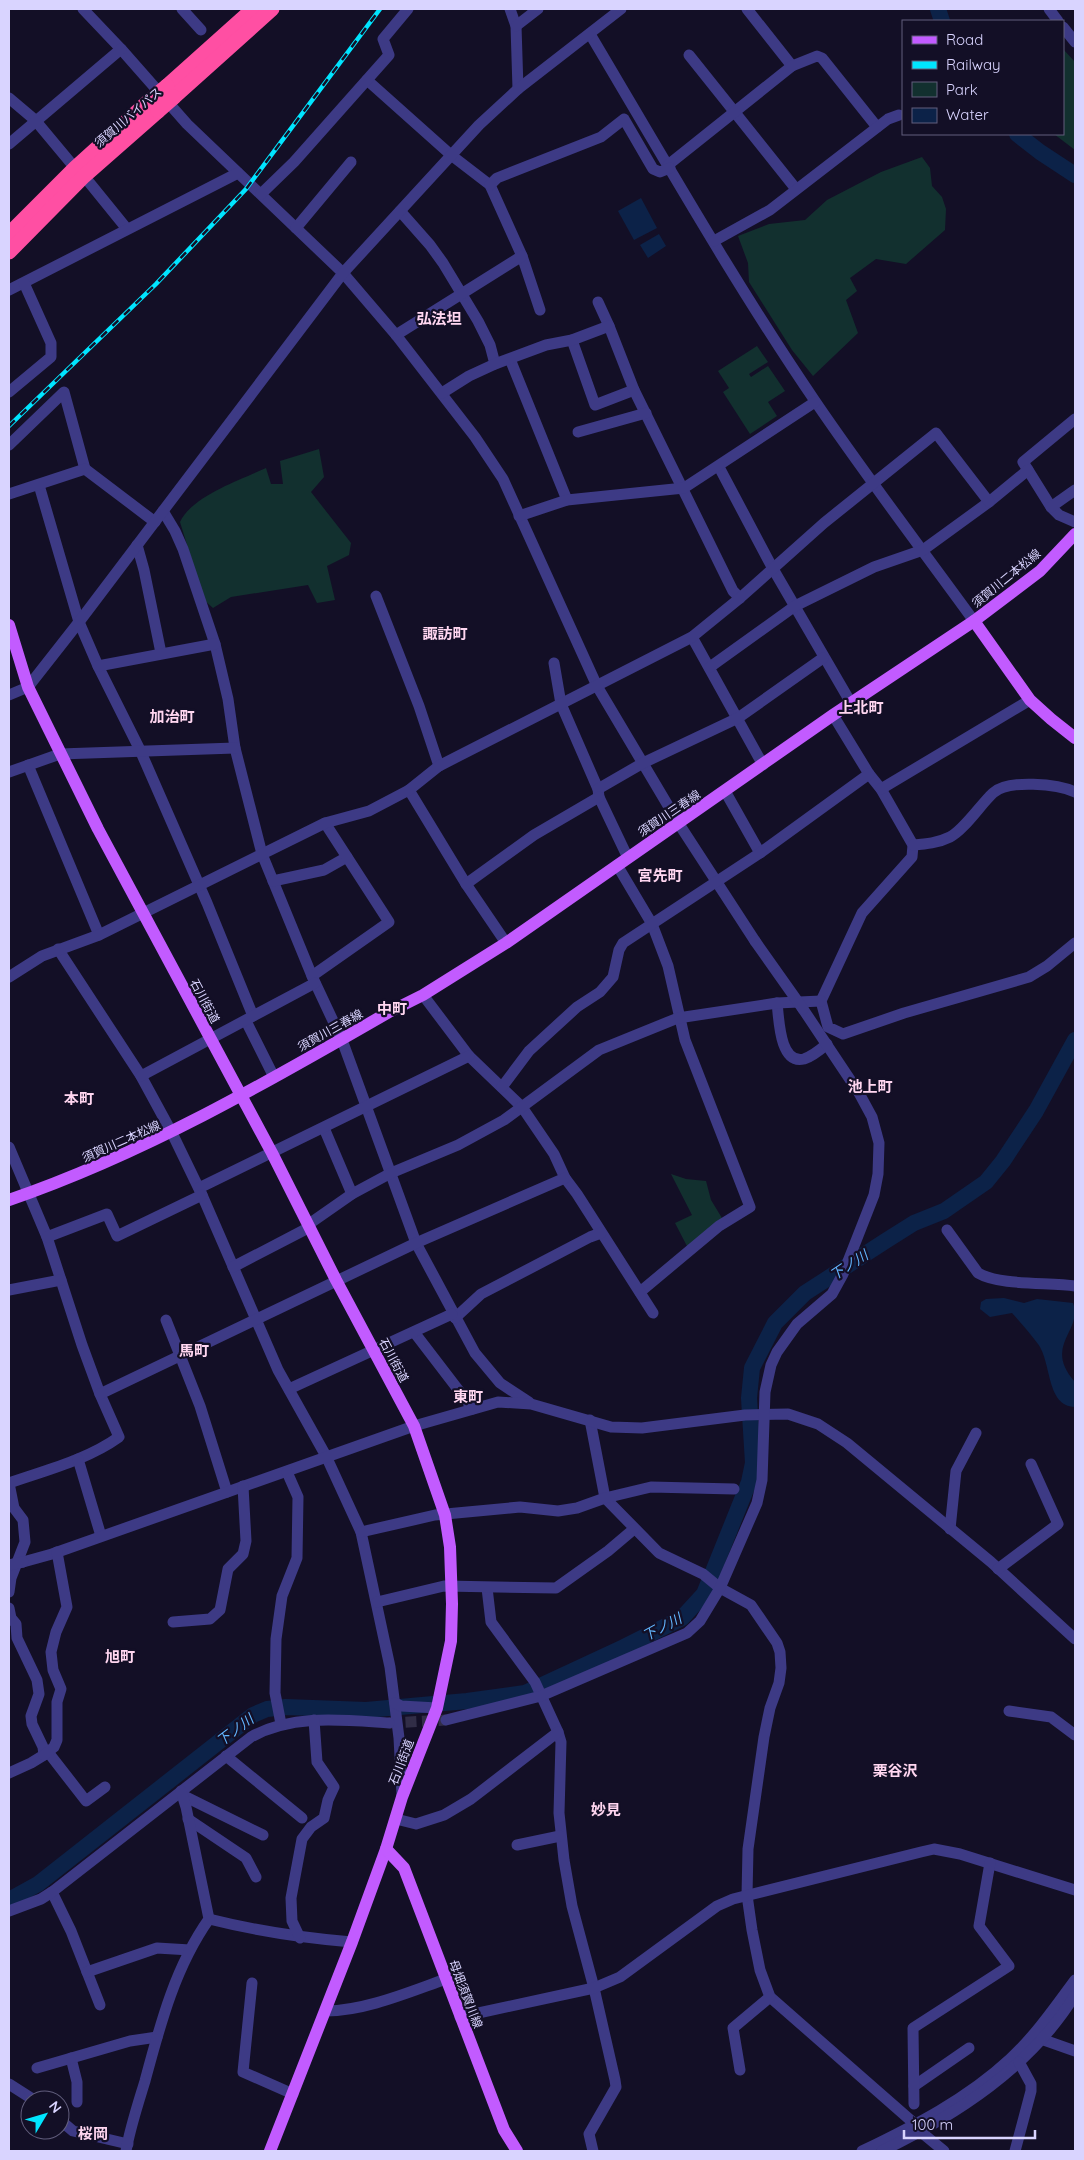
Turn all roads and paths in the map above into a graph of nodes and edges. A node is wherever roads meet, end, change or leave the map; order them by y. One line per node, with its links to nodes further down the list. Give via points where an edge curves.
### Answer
1 (83, 9): 17 (street)
2 (182, 9): 14 (street)
3 (253, 9): 22 (highway, 須賀川バイパス)
4 (272, 9): 22 (highway, 須賀川バイパス)
5 (408, 9): 20 (street, via 383,39 389,55)
6 (510, 9): 12 (street)
7 (538, 9): 12 (street)
8 (621, 9): 15 (street)
9 (747, 9): 19 (street)
10 (1049, 9): 11 (street)
11 (1057, 20)
12 (516, 26): 21 (street)
13 (1064, 28): 16 (street)
14 (201, 30)
15 (590, 34): 21 (street); 31 (street)
16 (1075, 42)
17 (122, 49): 26 (street); 33 (street, via 186,124)
18 (689, 55): 24 (street)
19 (792, 66): 24 (street); 27 (street, via 817,56 822,58)
20 (366, 80): 29 (street); 36 (street, via 294,162)
21 (518, 89): 29 (street)
22 (170, 92): 32 (highway, 須賀川バイパス, bridge)
23 (9, 98): 26 (street)
24 (735, 113): 31 (street); 35 (street)
25 (899, 114): 27 (street)
26 (35, 120): 28 (street); 32 (street)
27 (878, 127): 35 (street)
28 (9, 144)
29 (451, 155): 34 (street); 37 (street)
30 (351, 162): 38 (street)
31 (669, 166): 34 (street, via 660,172 653,169 624,119 601,137 497,178); 41 (street)
32 (80, 172): 39 (street); 40 (highway, 須賀川バイパス); 42 (highway, 須賀川バイパス)
33 (238, 173): 36 (street); 39 (street)
34 (490, 185): 43 (street)
35 (796, 189): 41 (street, via 770,210)
36 (261, 194): 38 (street)
37 (400, 211): 44 (street); 47 (street, via 430,245)
38 (296, 228): 44 (street)
39 (127, 229): 45 (street)
40 (9, 234)
41 (714, 242): 58 (street)
42 (9, 252)
43 (522, 256): 47 (street); 49 (street)
44 (343, 273): 51 (street); 74 (street)
45 (24, 283): 46 (street); 55 (street, via 52,342 51,357)
46 (9, 290)
47 (460, 294): 51 (street); 54 (street, via 478,321)
48 (598, 302): 50 (street)
49 (540, 310)
50 (608, 326): 52 (street); 56 (street)
51 (396, 335): 57 (street)
52 (572, 340): 53 (street); 56 (street, via 595,405)
53 (510, 358): 54 (street); 71 (street)
54 (495, 364): 57 (street)
55 (10, 386)
56 (634, 390): 59 (street)
57 (442, 393): 75 (street, via 503,479)
58 (815, 402): 63 (street); 66 (street)
59 (646, 413): 61 (street); 68 (street)
60 (1075, 419): 65 (street, via 1023,462)
61 (578, 432)
62 (9, 445): 64 (street, via 64,392)
63 (719, 466): 68 (street); 81 (street)
64 (85, 469): 67 (street); 76 (street)
65 (1028, 470): 72 (street); 73 (street)
66 (873, 482): 72 (street, via 936,433); 80 (street); 81 (street)
67 (39, 485): 70 (street); 85 (street)
68 (684, 488): 71 (street); 83 (street, via 733,591)
69 (1075, 490): 73 (street)
70 (9, 494)
71 (567, 500): 75 (street)
72 (989, 502): 80 (street)
73 (1051, 507): 77 (street, via 1059,515)
74 (163, 511): 76 (street); 89 (street, via 183,549)
75 (519, 516): 95 (street)
76 (155, 522): 79 (street)
77 (1075, 522)
78 (1075, 534): 86 (main road, 須賀川二本松線, via 1040,571)
79 (137, 545): 85 (street); 90 (street)
80 (923, 550): 84 (street, via 874,567); 86 (street)
81 (772, 567): 83 (street); 84 (street)
82 (376, 596): 110 (street)
83 (740, 598): 88 (street)
84 (796, 606): 91 (street); 94 (street)
85 (80, 622): 93 (street); 96 (street)
86 (974, 622): 98 (main road); 99 (main road, 須賀川三春線)
87 (9, 625): 96 (main road, 石川街道)
88 (692, 637): 94 (street); 95 (street)
89 (215, 644): 90 (street); 104 (street)
90 (161, 653): 93 (street)
91 (823, 658): 99 (street); 102 (street)
92 (554, 663): 100 (street)
93 (98, 666): 105 (street)
94 (710, 667): 102 (street)
95 (597, 686): 100 (street); 107 (street)
96 (28, 687): 97 (street); 106 (main road, 石川街道)
97 (9, 695)
98 (1030, 700): 103 (main road); 113 (street)
99 (851, 703): 101 (main road, 須賀川三春線)
100 (561, 704): 110 (street); 117 (street)
101 (833, 715): 109 (main road, 須賀川三春線); 112 (street)
102 (738, 718): 107 (street); 109 (street)
103 (1075, 738)
104 (235, 748): 105 (street); 122 (street)
105 (140, 750): 106 (street); 129 (street)
106 (60, 754): 108 (street); 130 (main road, 石川街道)
107 (643, 763): 117 (street); 119 (street)
108 (28, 765): 111 (street); 132 (street)
109 (763, 765): 115 (main road, 須賀川三春線)
110 (439, 766): 114 (street)
111 (9, 772)
112 (869, 774): 113 (street); 121 (street)
113 (881, 789): 120 (street)
114 (409, 790): 118 (street, via 369,811); 128 (street)
115 (725, 792): 119 (main road, 須賀川三春線); 121 (street)
116 (1075, 792): 120 (street, via 1064,787 1031,784 995,791 952,836 934,844)
117 (599, 793): 124 (street); 128 (street)
118 (325, 823): 122 (street); 123 (street)
119 (679, 824): 124 (main road, 須賀川三春線); 127 (street)
120 (913, 845): 139 (street, via 912,857 862,913)
121 (760, 853): 127 (street)
122 (262, 854): 126 (street); 129 (street)
123 (347, 857): 126 (street, via 324,870); 137 (street, via 389,922)
124 (628, 858): 125 (main road, 須賀川三春線)
125 (616, 865): 131 (street); 133 (main road, 須賀川三春線)
126 (273, 881): 137 (street)
127 (716, 882): 131 (street); 145 (street, bridge)
128 (466, 884): 133 (street)
129 (199, 885): 130 (street); 141 (street)
130 (142, 912): 132 (street); 143 (main road, 石川街道)
131 (652, 924): 142 (street, via 668,966); 149 (street, via 623,943 614,976 600,992 577,1007 529,1051)
132 (99, 934): 135 (street)
133 (506, 943): 138 (main road, 須賀川三春線)
134 (1075, 943): 139 (street, via 1029,977 842,1034 828,1027)
135 (58, 949): 136 (street); 147 (street)
136 (9, 977)
137 (313, 980): 141 (street); 144 (street)
138 (423, 995): 144 (main road, 須賀川三春線); 146 (street)
139 (821, 1001): 140 (street)
140 (777, 1002): 142 (street); 145 (street, via 781,1036 786,1051 794,1058 802,1060 812,1056)
141 (249, 1018): 143 (street); 148 (street)
142 (678, 1018): 152 (street, via 599,1050); 173 (street, via 750,1207 719,1226)
143 (210, 1039): 147 (street); 150 (main road, 石川街道)
144 (342, 1040): 148 (main road, 須賀川三春線); 151 (street)
145 (827, 1044): 185 (street, via 872,1116 879,1143 878,1174 874,1195 832,1294 797,1324 777,1352 765,1392)
146 (468, 1056): 149 (street); 151 (street)
147 (141, 1076): 154 (street)
148 (274, 1077): 150 (main road, 須賀川三春線)
149 (502, 1087): 152 (street)
150 (240, 1095): 154 (main road, 須賀川二本松線); 156 (main road, 石川街道)
151 (367, 1106): 153 (street); 157 (street)
152 (522, 1107): 157 (street, via 458,1145); 158 (street, via 554,1154)
153 (324, 1128): 156 (street); 161 (street)
154 (172, 1133): 159 (street); 160 (main road, 須賀川二本松線)
155 (9, 1147): 160 (street)
156 (272, 1153): 159 (street); 163 (main road, 石川街道)
157 (391, 1174): 161 (street); 167 (street)
158 (565, 1178): 165 (street); 167 (street)
159 (200, 1191): 166 (street, via 117,1236 107,1214); 168 (street)
160 (27, 1194): 162 (main road, 須賀川二本松線); 166 (street)
161 (352, 1194): 163 (street)
162 (9, 1200)
163 (309, 1226): 168 (street); 170 (main road, 石川街道)
164 (947, 1230): 171 (street, via 982,1276)
165 (601, 1233): 173 (street); 175 (street, via 482,1294)
166 (47, 1237): 169 (street)
167 (416, 1243): 170 (street); 175 (street)
168 (233, 1267): 176 (street)
169 (60, 1280): 172 (street); 182 (street)
170 (336, 1280): 176 (street); 179 (main road, 石川街道)
171 (1075, 1286)
172 (9, 1290)
173 (640, 1292): 174 (street)
174 (653, 1312)
175 (454, 1316): 178 (street); 183 (street, via 474,1353 500,1383)
176 (256, 1319): 180 (street); 181 (street)
177 (166, 1320): 180 (street)
178 (414, 1332): 179 (street); 184 (street)
179 (374, 1351): 181 (street); 187 (main road, 石川街道)
180 (181, 1355): 182 (street); 195 (street)
181 (288, 1389): 189 (street)
182 (100, 1394): 190 (street, via 119,1437)
183 (530, 1404): 184 (street, via 498,1402); 186 (street)
184 (473, 1409): 187 (street)
185 (764, 1414): 186 (street, via 642,1428 611,1427); 199 (street, via 788,1414 818,1424 847,1443); 208 (street, via 762,1480 757,1503)
186 (590, 1420): 196 (street)
187 (414, 1426): 189 (street); 197 (main road, 石川街道)
188 (976, 1433): 199 (street, via 956,1471)
189 (326, 1456): 192 (street); 200 (street)
190 (78, 1459): 201 (street); 202 (street, via 9,1483 14,1508 23,1520 25,1542)
191 (1030, 1464): 205 (street, via 1058,1524)
192 (287, 1472): 193 (street); 220 (street, via 298,1497 297,1558 282,1596 276,1639 274,1693)
193 (243, 1486): 195 (street); 212 (street, via 246,1541 243,1554 228,1569 220,1610 210,1619)
194 (734, 1489): 196 (street, via 651,1487)
195 (227, 1492): 201 (street)
196 (605, 1498): 197 (street, via 558,1511 520,1507); 198 (street)
197 (445, 1515): 200 (street); 206 (main road, 石川街道)
198 (634, 1529): 207 (street, via 556,1588); 208 (street, via 659,1553 703,1574)
199 (950, 1529): 205 (street)
200 (361, 1532): 210 (street)
201 (101, 1536): 203 (street)
202 (15, 1551): 209 (street)
203 (55, 1553): 204 (street, bridge); 224 (street, via 67,1607 51,1652 53,1670 61,1689 57,1702 57,1740)
204 (9, 1564)
205 (998, 1569): 213 (street)
206 (451, 1586): 207 (street); 210 (street); 216 (main road, 石川街道, via 451,1640)
207 (487, 1588): 214 (street, via 490,1622 535,1682)
208 (720, 1588): 214 (street, via 700,1621 687,1633); 241 (street, via 751,1605 776,1643 781,1659 779,1683 770,1708 755,1796 748,1849)
209 (9, 1592)
210 (377, 1602): 215 (street)
211 (9, 1608): 224 (street, via 16,1624 17,1638 36,1680 39,1694 31,1716 32,1724)
212 (173, 1622)
213 (1073, 1633)
214 (541, 1696): 219 (street); 222 (street)
215 (395, 1703): 216 (street); 229 (street)
216 (437, 1708): 229 (main road, 石川街道)
217 (1009, 1711): 223 (street, via 1052,1717)
218 (314, 1720): 220 (street); 221 (street); 244 (street, via 317,1762 334,1787 324,1818 302,1838 292,1898 292,1921)
219 (446, 1720)
220 (281, 1724): 225 (street, via 251,1737)
221 (388, 1724)
222 (558, 1732): 232 (street, via 471,1799 444,1815 416,1824); 234 (street)
223 (1075, 1736)
224 (46, 1753): 226 (street, via 31,1764); 227 (street, via 86,1801)
225 (226, 1756): 228 (street); 230 (street)
226 (9, 1773)
227 (104, 1787)
228 (181, 1793): 231 (street); 233 (street); 240 (street)
229 (402, 1797): 232 (main road, 石川街道)
230 (302, 1818)
231 (188, 1819): 238 (street, via 246,1858); 243 (street)
232 (396, 1819): 236 (main road, 石川街道)
233 (263, 1835)
234 (560, 1836): 235 (street); 251 (street, via 572,1906)
235 (518, 1845)
236 (386, 1848): 245 (main road, 石川街道); 248 (main road, 母畑須賀川線, via 404,1868)
237 (990, 1863): 239 (street); 241 (street, via 934,1849); 266 (street, via 979,1926 1009,1966 913,2028)
238 (256, 1878)
239 (1075, 1890)
240 (52, 1892): 242 (street); 247 (street)
241 (748, 1895): 251 (street, via 717,1906 620,1977); 253 (street, via 760,1970)
242 (9, 1911)
243 (209, 1919): 244 (street); 246 (street)
244 (300, 1938): 245 (street)
245 (352, 1942): 255 (main road, 石川街道)
246 (190, 1950): 247 (street, via 157,1948); 257 (street)
247 (87, 1972): 254 (street)
248 (446, 1979): 255 (street, via 392,1998); 256 (main road, 母畑須賀川線)
249 (1075, 1980): 272 (street, via 1046,2020 1010,2059)
250 (252, 1983): 268 (street, via 243,2072)
251 (594, 1988): 256 (street); 276 (street, via 616,2087 589,2134)
252 (1075, 1995): 258 (street)
253 (770, 1997): 264 (street, via 733,2028); 272 (street)
254 (100, 2005)
255 (326, 2011): 268 (main road, 石川街道)
256 (460, 2017): 275 (main road, 母畑須賀川線, via 504,2130)
257 (157, 2037): 261 (street, via 130,2041); 273 (street)
258 (1041, 2038): 260 (street); 262 (street)
259 (969, 2048): 266 (street)
260 (1075, 2051)
261 (71, 2058): 263 (street); 269 (street, via 77,2082)
262 (1018, 2062): 272 (street, via 993,2085); 280 (street, via 1031,2084 1031,2091)
263 (38, 2068)
264 (740, 2070)
265 (9, 2084): 267 (street)
266 (914, 2086): 270 (street)
267 (20, 2091)
268 (293, 2094): 274 (main road, 石川街道)
269 (77, 2102)
270 (914, 2104)
271 (70, 2128): 273 (street)
272 (919, 2128): 277 (street); 278 (street); 279 (street)
273 (127, 2148)
274 (270, 2151)
275 (517, 2151)
276 (592, 2151)
277 (862, 2151)
278 (882, 2151)
279 (944, 2151)
280 (1014, 2151)

